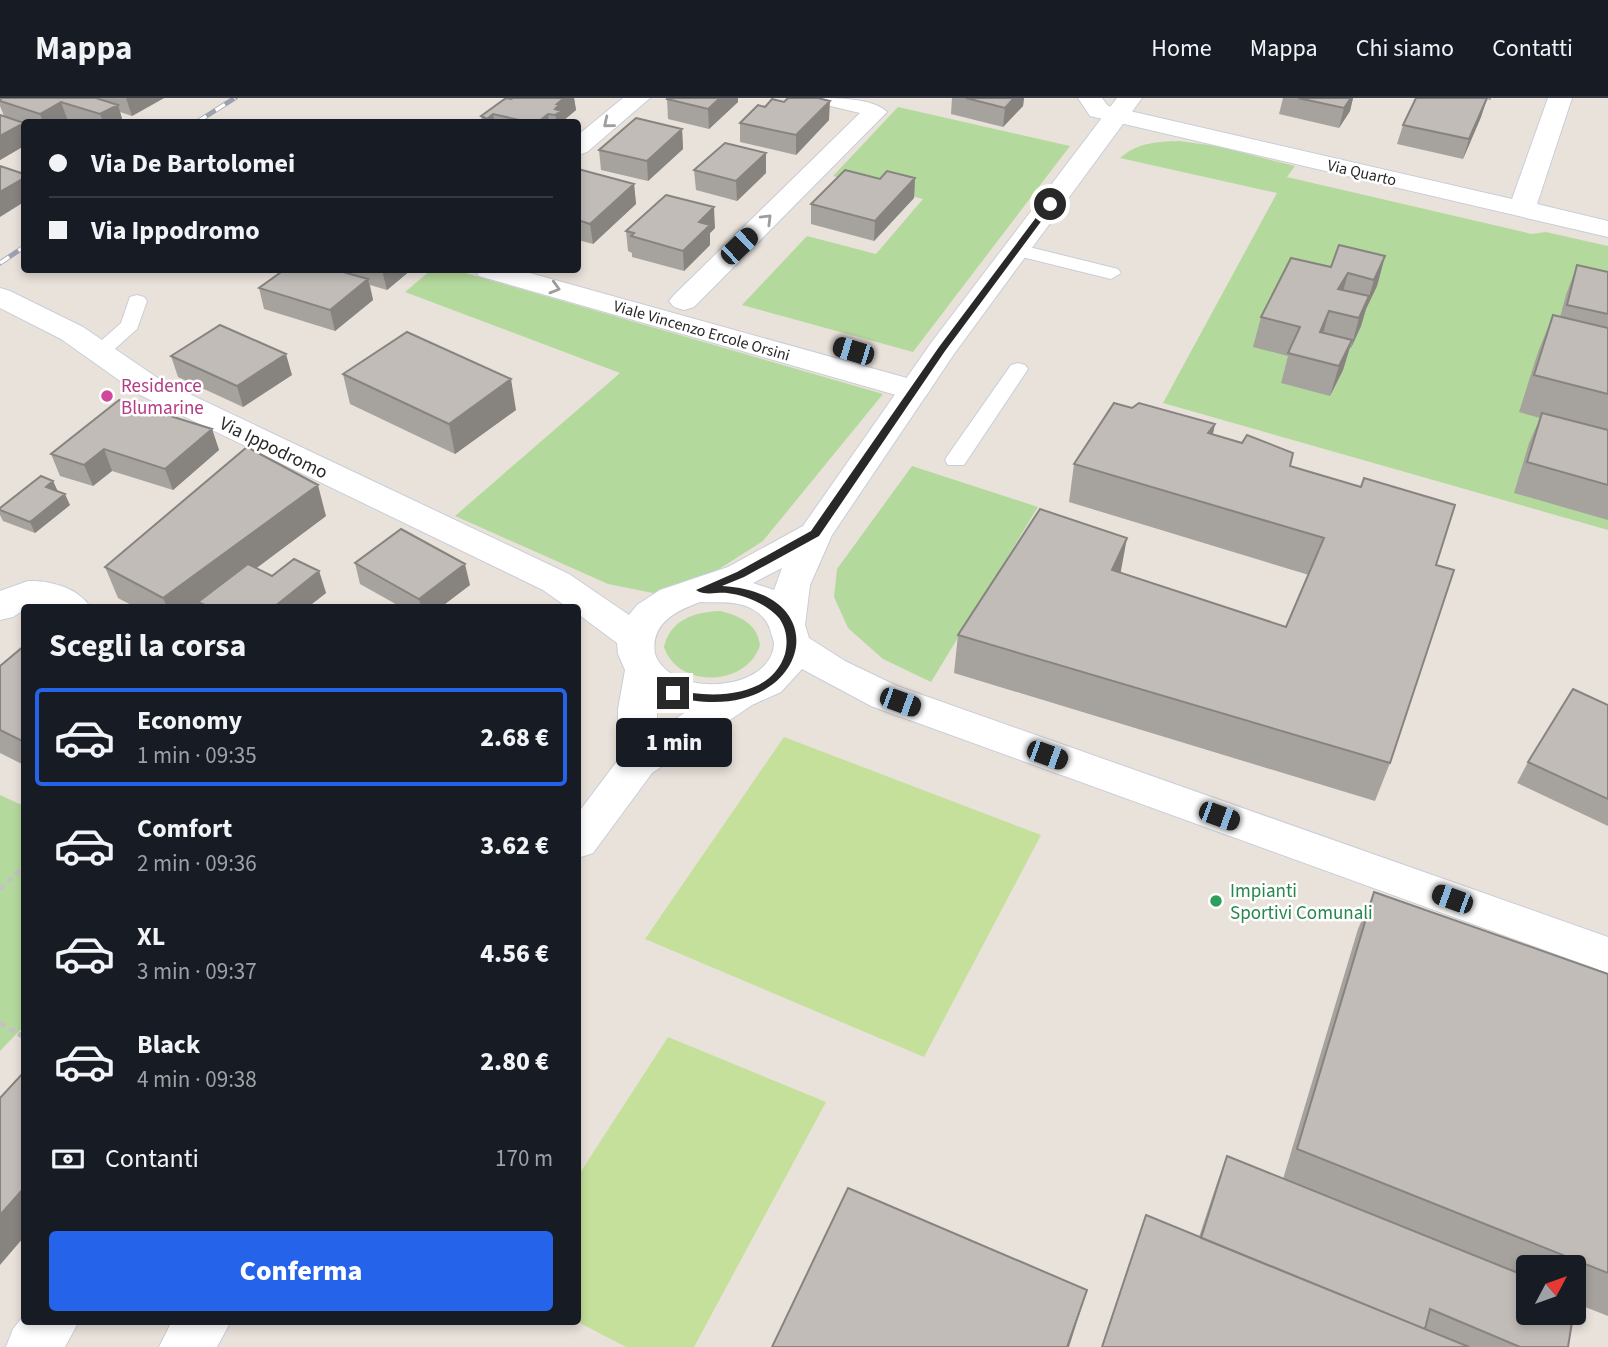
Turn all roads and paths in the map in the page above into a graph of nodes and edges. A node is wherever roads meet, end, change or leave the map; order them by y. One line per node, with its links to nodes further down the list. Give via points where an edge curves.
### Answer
1 (638, 98): 6 (street, one-way to 6)
2 (827, 98): 15 (street, Viale Vincenzo Ercole Orsini, one-way to 2, via 875,112)
3 (1090, 98): 5 (street, via 1099,111)
4 (1560, 98): 7 (street)
5 (1124, 107): 7 (street, Via Quarto); 9 (street)
6 (581, 145)
7 (1522, 209): 8 (street, Via Quarto)
8 (1608, 229)
9 (1017, 250): 12 (lane); 18 (street)
10 (501, 273): 18 (street, Viale Vincenzo Ercole Orsini, one-way to 18)
11 (578, 273): 15 (street, Viale Vincenzo Ercole Orsini)
12 (1111, 273)
13 (0, 297): 16 (street, Via Ippodromo)
14 (137, 301): 16 (lane, via 130,325)
15 (684, 301): 18 (street, Viale Vincenzo Ercole Orsini)
16 (100, 352): 21 (street, Via Ippodromo, via 151,388)
17 (1018, 369): 19 (lane)
18 (920, 381): 20 (street)
19 (956, 460)
20 (815, 534): 22 (street); 28 (street, via 792,585)
21 (556, 583): 24 (street, Via Ippodromo); 26 (street, Via Ippodromo)
22 (702, 590): 26 (street, Via Ippodromo); 28 (street, Via Ippodromo, via 726,589 768,603 782,615)
23 (67, 604): 27 (street, via 50,594 27,592)
24 (581, 604)
25 (581, 604): 29 (street, Via Ippodromo)
26 (657, 607): 29 (street, Via Ippodromo, via 643,621)
27 (0, 608)
28 (790, 635): 30 (street, via 788,661 778,676); 31 (street, Via Ippodromo, via 832,670)
29 (639, 654): 30 (street, Via Ippodromo, via 655,683 673,693 716,699); 32 (street)
30 (750, 692): 31 (street, Via Ippodromo, via 826,689); 32 (street)
31 (884, 696): 36 (street, Via Ippodromo)
32 (638, 763): 33 (street)
33 (581, 838)
34 (21, 869): 35 (path)
35 (0, 889)
36 (1608, 955)
37 (0, 1023): 38 (path)
38 (21, 1035)
39 (50, 1325): 41 (street)
40 (202, 1325): 42 (street)
41 (32, 1347)
42 (185, 1347)

